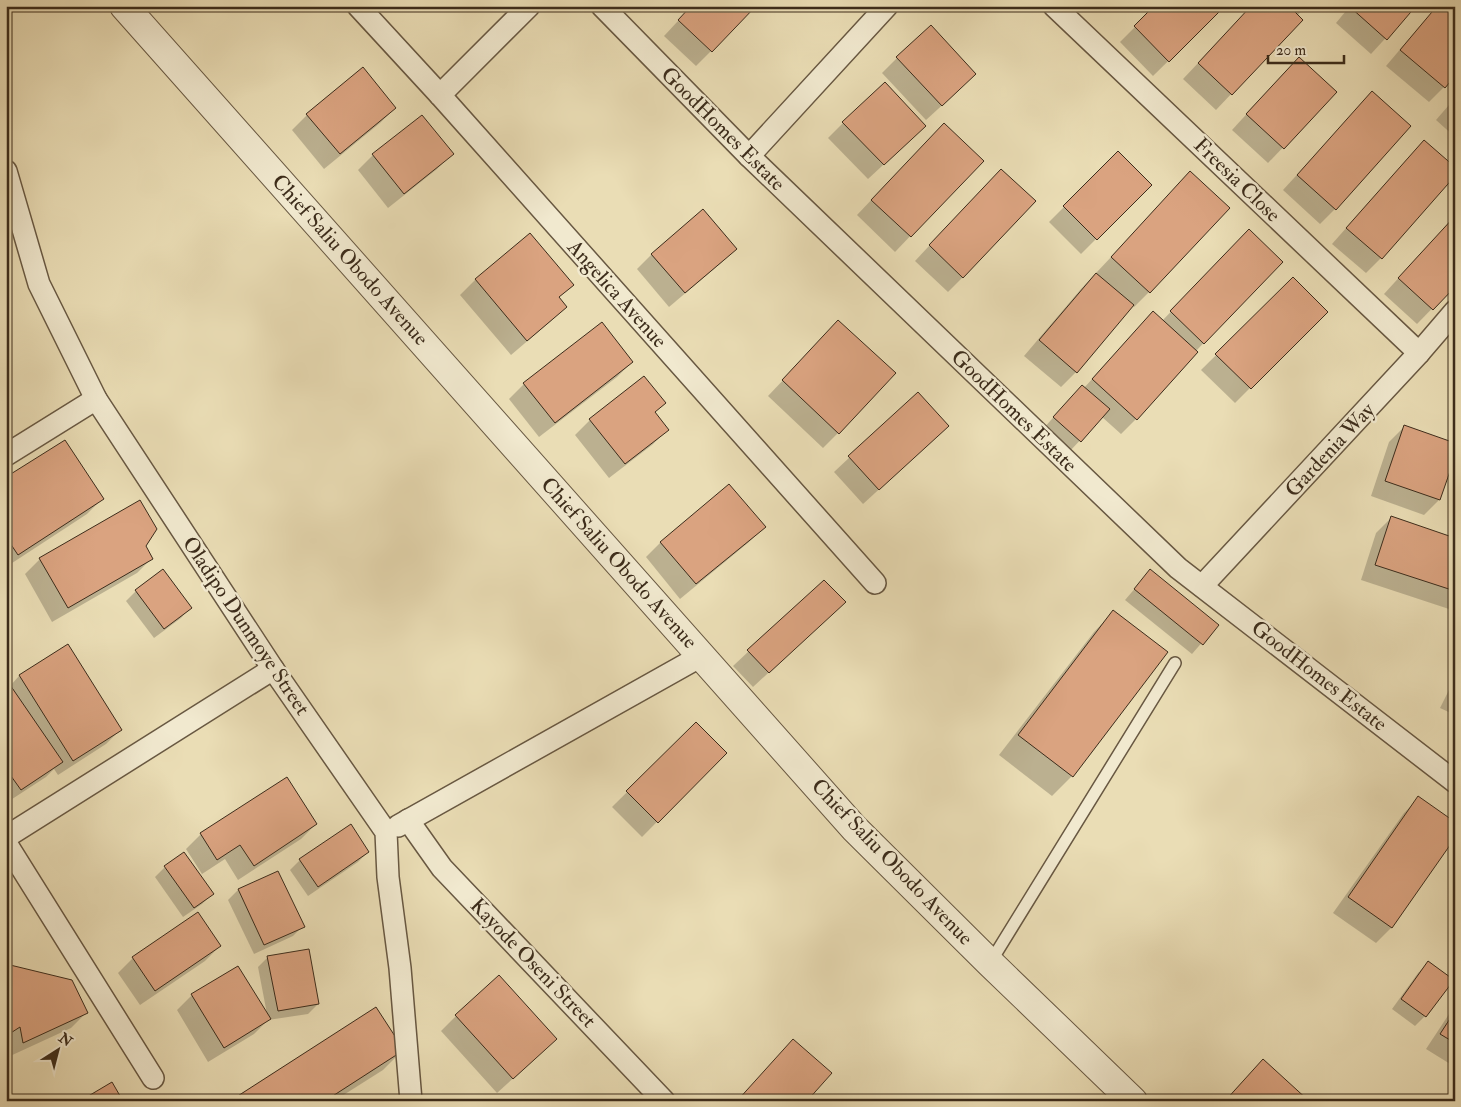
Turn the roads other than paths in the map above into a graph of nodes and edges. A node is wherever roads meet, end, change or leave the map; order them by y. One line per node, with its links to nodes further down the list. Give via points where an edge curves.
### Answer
1 (124, 6): 16 (street, Chief Saliu Obodo Avenue)
2 (358, 6): 7 (street, Angelica Avenue)
3 (529, 6): 7 (street)
4 (602, 6): 8 (street, GoodHomes Estate)
5 (887, 6): 8 (street)
6 (1054, 6): 11 (street, Freesia Close)
7 (440, 95): 14 (street, Angelica Avenue)
8 (750, 156): 15 (street, GoodHomes Estate, via 1178,568)
9 (6, 171): 12 (street, Oladipo Dunmoye Street, via 39,284)
10 (1455, 311): 11 (street, Gardenia Way)
11 (1420, 353): 15 (street, Gardenia Way)
12 (96, 399): 13 (street); 18 (street, Oladipo Dunmoye Street)
13 (6, 455)
14 (875, 583)
15 (1202, 586): 19 (street, GoodHomes Estate)
16 (701, 656): 20 (street); 24 (street, Chief Saliu Obodo Avenue, via 854,828)
17 (1175, 663): 24 (lane)
18 (274, 670): 21 (street, Oladipo Dunmoye Street); 22 (street)
19 (1455, 782)
20 (408, 820): 21 (street); 27 (street, Kayode Oseni Street, via 442,868)
21 (386, 832): 26 (street)
22 (6, 837)
23 (6, 843): 25 (street)
24 (990, 963): 28 (street, Chief Saliu Obodo Avenue)
25 (153, 1078)
26 (411, 1101)
27 (664, 1101)
28 (1133, 1101)

